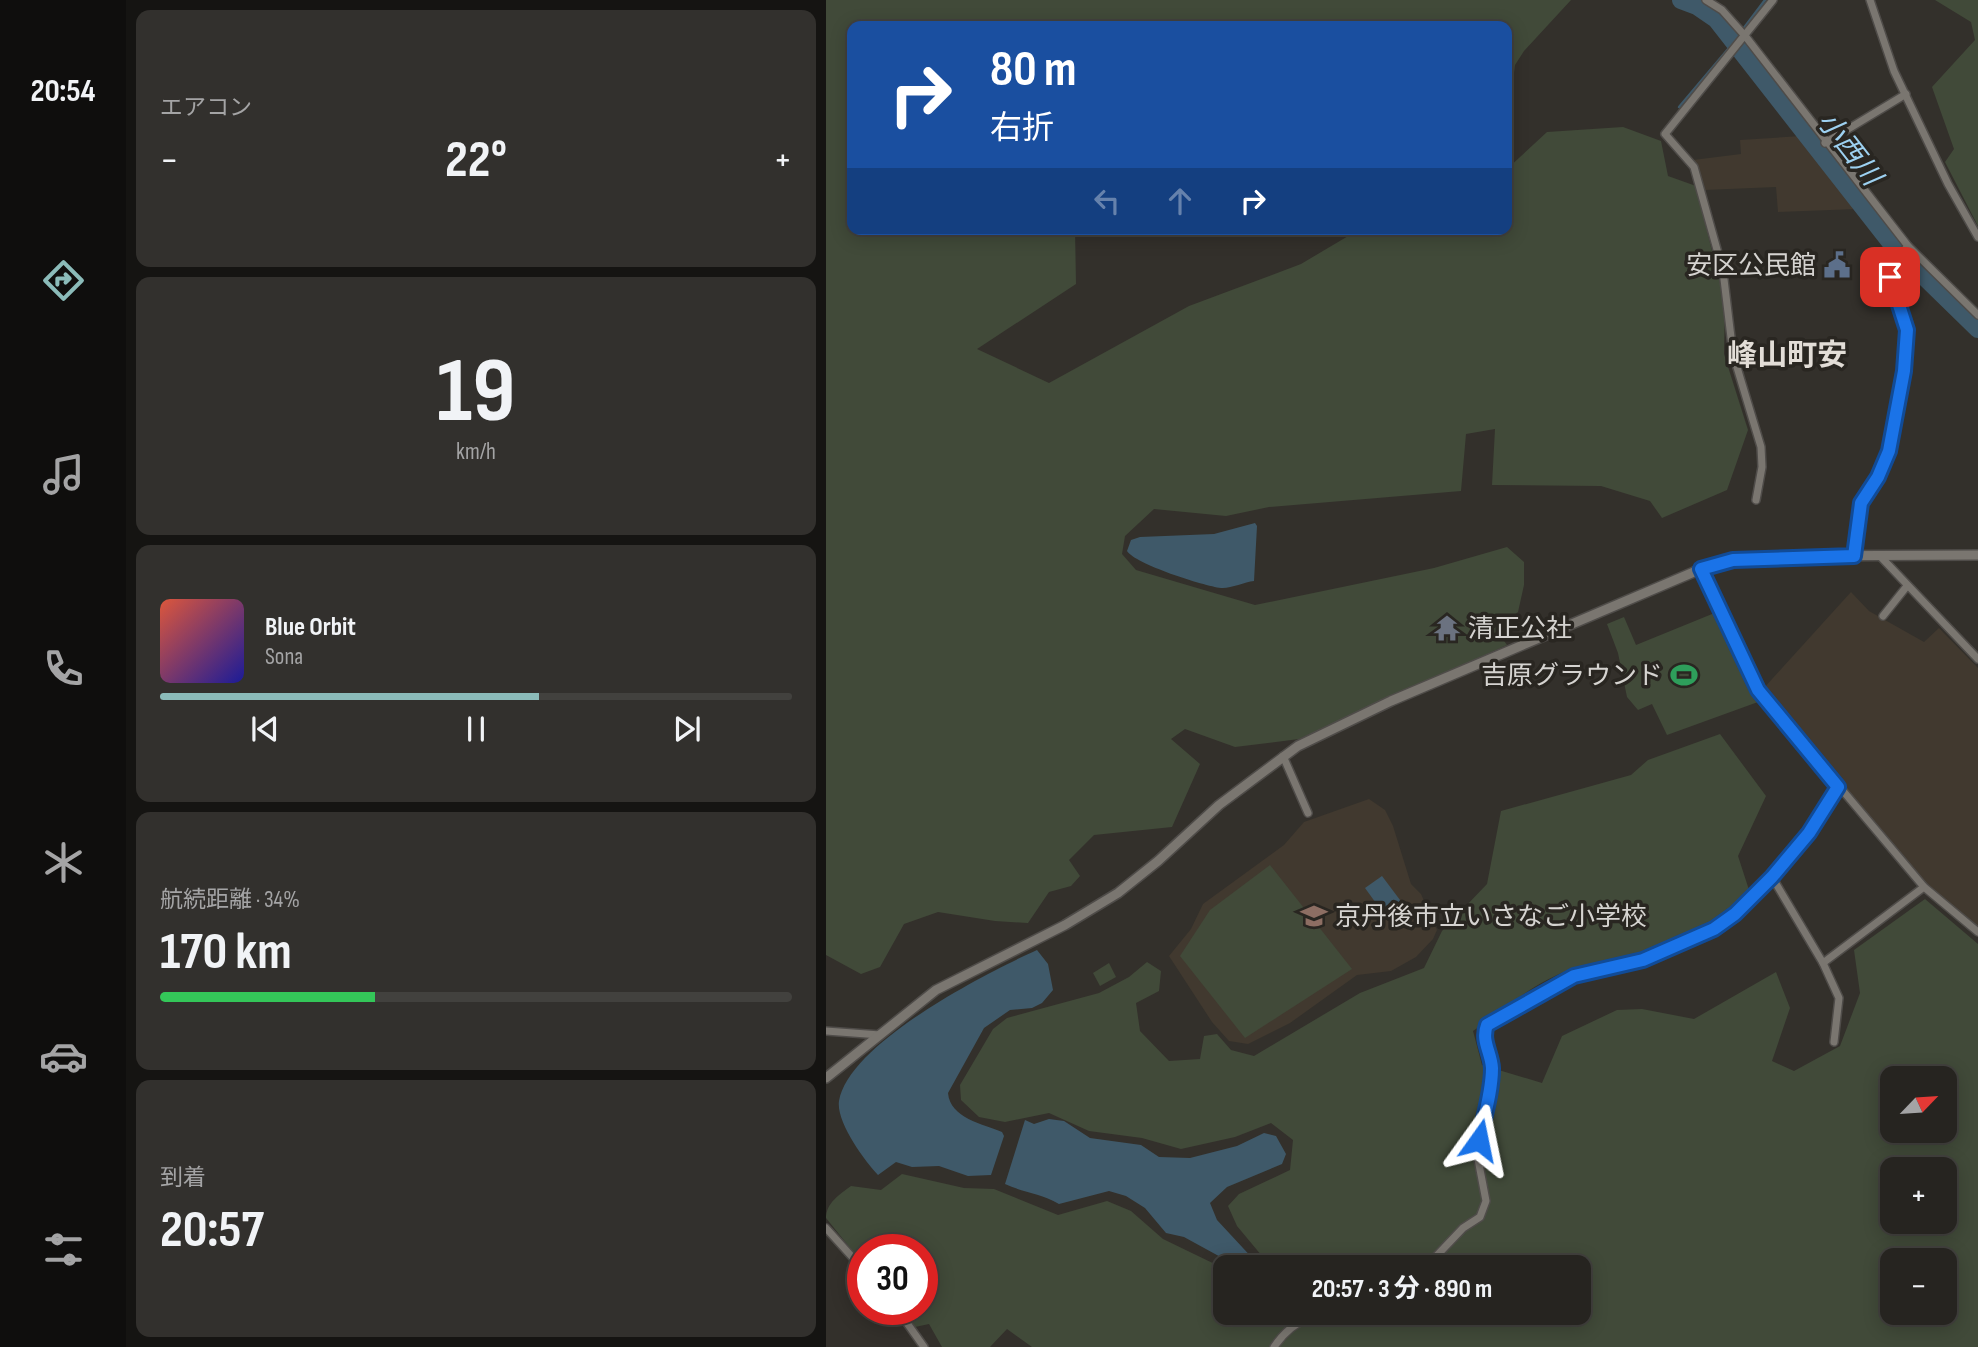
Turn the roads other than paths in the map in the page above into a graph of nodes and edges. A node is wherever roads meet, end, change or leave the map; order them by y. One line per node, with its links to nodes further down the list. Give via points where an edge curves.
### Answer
1 (1706, 0): 4 (street, via 1722,10)
2 (1773, 0): 4 (street)
3 (1870, 0): 5 (street)
4 (1746, 37): 6 (street); 10 (street, via 1665,134 1694,167 1723,271 1733,354 1761,447)
5 (1906, 94): 6 (street); 7 (street)
6 (1825, 143): 8 (street)
7 (1978, 237)
8 (1908, 246): 9 (street); 12 (street, via 1889,267 1907,330 1896,419 1889,451 1861,503)
9 (1978, 315)
10 (1756, 500)
11 (1978, 555): 13 (street)
12 (1854, 556): 13 (street); 14 (street, via 1733,560)
13 (1880, 556): 15 (street)
14 (1701, 569): 18 (street, via 1391,702); 19 (street, via 1758,690)
15 (1907, 586): 16 (street); 17 (street)
16 (1883, 616)
17 (1978, 659)
18 (1283, 757): 20 (street); 26 (street, via 1219,805 1118,893 1065,925 954,979)
19 (1838, 787): 21 (street, via 1809,833); 22 (street)
20 (1308, 813)
21 (1772, 877): 24 (street); 31 (street, via 1714,929 1643,960 1574,976 1487,1025 1483,1036 1492,1066 1491,1084 1478,1159 1486,1201 1480,1217)
22 (1924, 887): 23 (street); 24 (street)
23 (1978, 932)
24 (1823, 963): 27 (street, via 1839,998)
25 (826, 1031): 26 (street)
26 (880, 1035): 28 (street)
27 (1834, 1042)
28 (826, 1078)
29 (826, 1228): 30 (street)
30 (847, 1251)
31 (1437, 1255)
32 (908, 1325): 34 (street)
33 (1294, 1325): 35 (street)
34 (924, 1347)
35 (1274, 1347)

